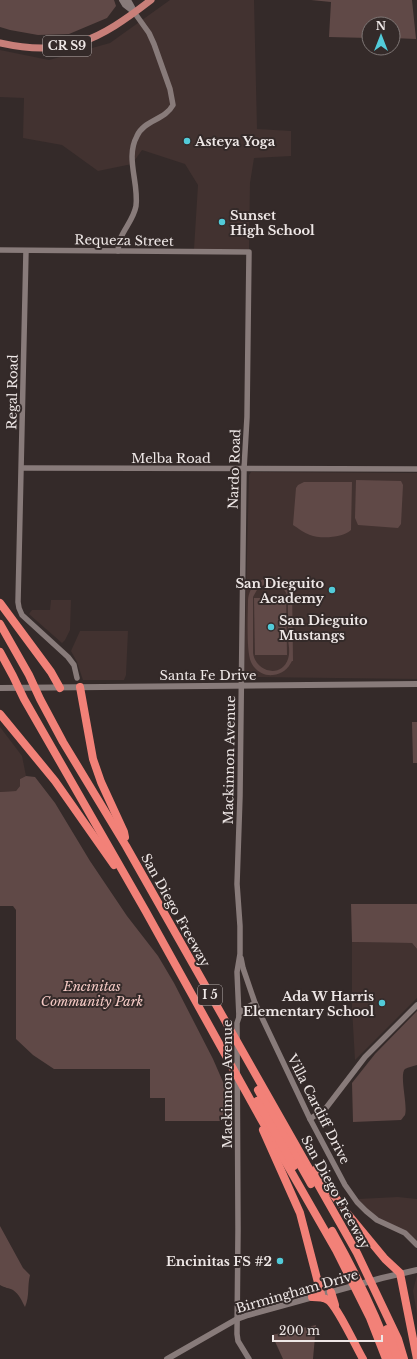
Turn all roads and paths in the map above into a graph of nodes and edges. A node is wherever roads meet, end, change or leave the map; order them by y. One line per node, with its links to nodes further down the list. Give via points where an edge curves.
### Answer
1 (122, 0): 4 (main road)
2 (128, 0): 4 (main road)
3 (151, 0): 4 (main road, CR S9)
4 (134, 12): 5 (main road, CR S9, via 100,35 67,46 45,49); 8 (street, via 154,44 173,105 167,114 140,129 135,140 132,159 136,205 119,240)
5 (0, 43)
6 (0, 250): 7 (street, Requeza Street)
7 (26, 251): 8 (street, Requeza Street); 10 (street, Regal Road)
8 (118, 251): 9 (street, Requeza Street)
9 (249, 252): 11 (street, Nardo Road)
10 (22, 468): 11 (street, Melba Road); 16 (street, Regal Road, via 19,608 22,615 68,657 74,665)
11 (244, 469): 12 (street, Melba Road); 18 (street, Nardo Road)
12 (417, 469)
13 (0, 602): 21 (highway)
14 (0, 624): 23 (highway, San Diego Freeway / I 5, via 63,742)
15 (0, 652): 24 (highway, San Diego Freeway / I 5)
16 (77, 678)
17 (417, 684): 18 (main road, Santa Fe Drive)
18 (241, 686): 19 (main road, Santa Fe Drive); 27 (street, Mackinnon Avenue, via 237,884)
19 (80, 687): 21 (main road, Santa Fe Drive); 25 (highway, via 93,759 124,832)
20 (0, 688): 21 (main road, Santa Fe Drive)
21 (60, 688)
22 (0, 714): 26 (highway, via 55,781)
23 (113, 823): 25 (highway, San Diego Freeway / I 5); 47 (highway, via 112,832 349,1250 387,1327)
24 (100, 832): 26 (highway, San Diego Freeway / I 5); 46 (highway, via 107,836 345,1255 374,1311)
25 (126, 846): 33 (highway, San Diego Freeway / I 5)
26 (145, 910): 31 (highway, San Diego Freeway / I 5)
27 (240, 954): 28 (street, Villa Cardiff Drive); 30 (street, Mackinnon Avenue, via 237,972)
28 (255, 1003): 30 (street, via 241,1011); 32 (street, Villa Cardiff Drive)
29 (417, 1005): 32 (street, via 366,1057 326,1108)
30 (238, 1020): 41 (street, Mackinnon Avenue)
31 (261, 1119): 38 (highway, via 263,1133 300,1213); 45 (highway, San Diego Freeway / I 5, via 351,1278)
32 (310, 1119): 34 (street, Villa Cardiff Drive, via 345,1185 357,1202 377,1220 405,1233)
33 (296, 1144): 36 (highway, via 347,1213); 48 (highway, San Diego Freeway / I 5, via 365,1269 398,1340)
34 (417, 1245)
35 (417, 1270): 36 (main road, Birmingham Drive)
36 (400, 1273): 37 (main road, Birmingham Drive); 49 (highway)
37 (331, 1292): 38 (main road, Birmingham Drive); 40 (highway)
38 (321, 1294): 39 (main road, Birmingham Drive)
39 (312, 1297): 40 (highway, via 329,1301); 41 (main road, Birmingham Drive)
40 (336, 1310): 44 (highway)
41 (236, 1319): 42 (main road, Birmingham Drive); 43 (street, Mackinnon Avenue, via 238,1341)
42 (167, 1359)
43 (249, 1359)
44 (363, 1359)
45 (386, 1359)
46 (392, 1359)
47 (398, 1359)
48 (404, 1359)
49 (417, 1359)

